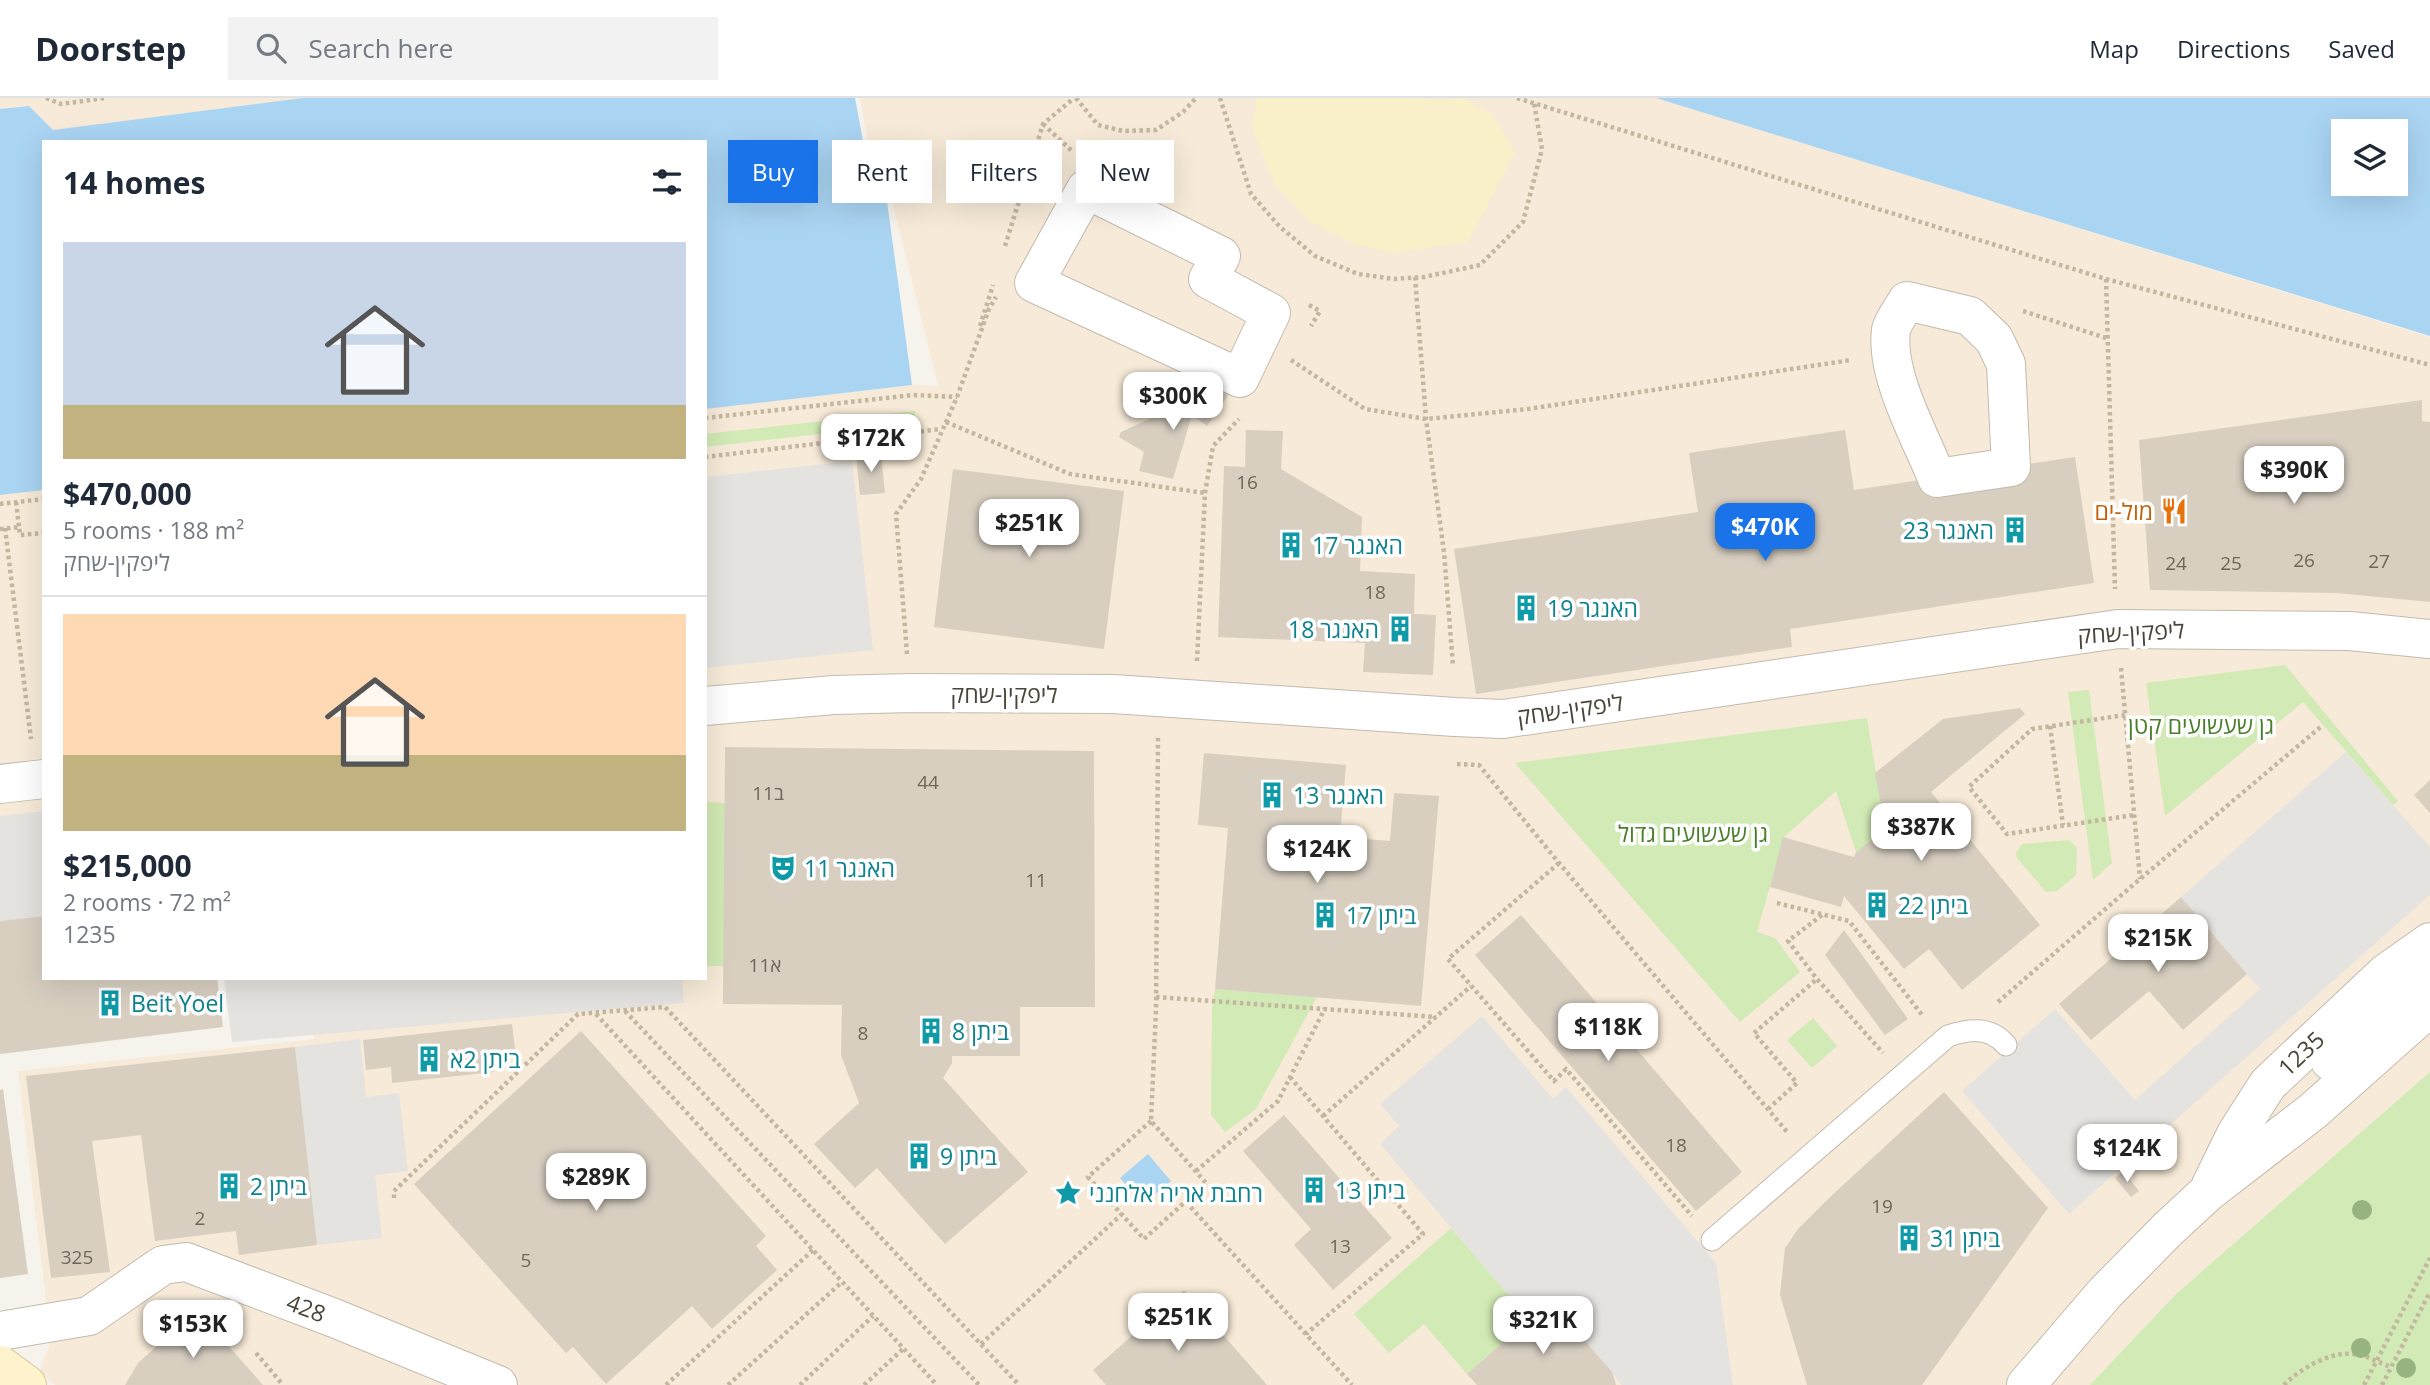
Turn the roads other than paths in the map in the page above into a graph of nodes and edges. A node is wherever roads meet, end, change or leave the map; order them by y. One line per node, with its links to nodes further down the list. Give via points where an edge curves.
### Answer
1 (1242, 396): 1 (street, via 1272,313 1208,279 1221,256 1086,189 1034,283)
2 (2011, 467): 2 (street, via 2006,365 1994,339 1970,316 1907,301 1892,328 1895,379 1937,478)
3 (2430, 639): 4 (street, ליפקין-שחק, via 2350,631 2118,629 1503,719 1113,694 834,695)
4 (707, 706)
5 (2430, 942): 9 (street, 1235, via 2386,973 2268,1084 2236,1134)
6 (2430, 963): 9 (street, 1235, via 2407,991 2310,1081)
7 (2430, 1007): 9 (street, 1235, via 2313,1111)
8 (2006, 1045): 10 (lane, via 1985,1030 1948,1036)
9 (2207, 1193): 15 (street, 1235, via 2105,1293)
10 (1712, 1240)
11 (0, 1331): 14 (street, 428, via 89,1316 163,1265 186,1262)
12 (0, 1365): 13 (main road)
13 (27, 1385)
14 (498, 1385)
15 (2026, 1385)

